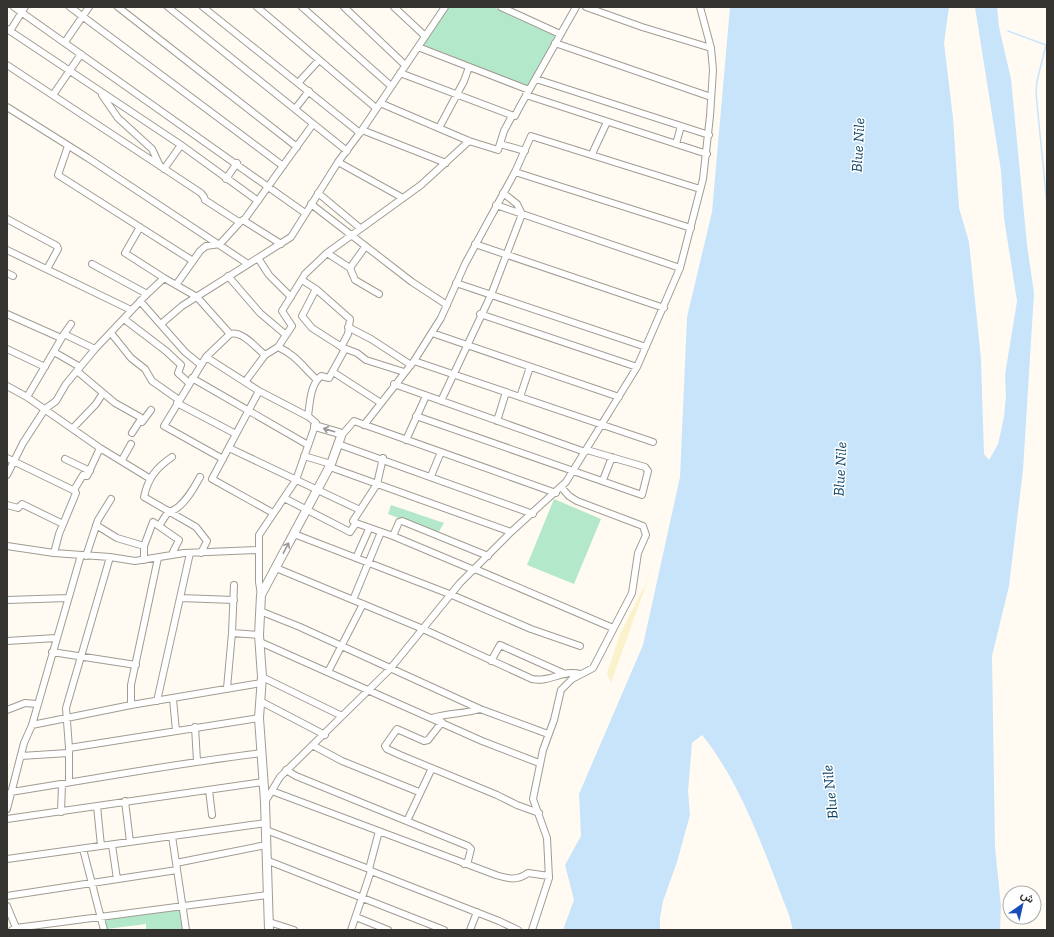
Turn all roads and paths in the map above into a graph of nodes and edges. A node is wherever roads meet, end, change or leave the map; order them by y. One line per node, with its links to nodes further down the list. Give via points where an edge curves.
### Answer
1 (14, 7): 16 (street)
2 (70, 7): 17 (street)
3 (89, 7): 17 (street)
4 (118, 7): 56 (street)
5 (168, 7): 43 (street)
6 (203, 7): 33 (street)
7 (257, 7): 26 (street)
8 (302, 7): 34 (street)
9 (344, 7): 27 (street)
10 (394, 7): 20 (street)
11 (501, 7): 19 (street)
12 (576, 7): 19 (street)
13 (586, 7): 24 (street)
14 (700, 7): 24 (street)
15 (443, 8): 20 (street)
16 (24, 10): 18 (street); 21 (street)
17 (82, 17): 21 (street); 64 (street)
18 (8, 30): 30 (street)
19 (560, 34): 22 (street)
20 (425, 36): 23 (street)
21 (65, 42): 25 (street)
22 (555, 44): 32 (street); 40 (street)
23 (418, 48): 27 (street); 29 (street)
24 (711, 48): 40 (street)
25 (81, 54): 30 (street); 63 (street)
26 (319, 60): 33 (street); 41 (street)
27 (405, 65): 31 (street)
28 (7, 66): 38 (street)
29 (469, 67): 37 (street); 39 (street)
30 (70, 71): 35 (street); 38 (street)
31 (400, 73): 34 (street); 39 (street)
32 (536, 79): 37 (street); 47 (street)
33 (299, 82): 36 (street)
34 (391, 86): 41 (street)
35 (95, 88): 54 (street); 65 (street, via 118,118 152,150)
36 (309, 91): 43 (street); 49 (street)
37 (528, 92): 44 (street); 45 (street)
38 (53, 95): 65 (street)
39 (457, 95): 44 (street); 48 (street)
40 (711, 97): 50 (street)
41 (378, 105): 48 (street); 49 (street)
42 (7, 106): 55 (street)
43 (295, 109): 46 (street)
44 (515, 116): 52 (street, via 512,116)
45 (607, 122): 53 (street); 59 (street)
46 (313, 124): 56 (street); 57 (street)
47 (681, 126): 50 (street); 53 (street)
48 (439, 128): 51 (street)
49 (361, 131): 57 (street); 62 (street)
50 (709, 135): 60 (street)
51 (468, 141): 52 (street, via 497,150); 62 (street)
52 (500, 144): 58 (street)
53 (676, 144): 60 (street)
54 (181, 145): 65 (street); 67 (street)
55 (68, 146): 80 (street, via 58,175); 84 (street)
56 (297, 147): 64 (street)
57 (346, 151): 61 (street)
58 (525, 151): 59 (street, via 532,135); 66 (street)
59 (592, 154): 69 (street)
60 (707, 154): 69 (street)
61 (338, 162): 70 (street); 72 (street)
62 (446, 163): 72 (street)
63 (237, 164): 67 (street); 68 (street)
64 (283, 166): 68 (street)
65 (162, 168): 79 (street, via 203,195 204,200)
66 (515, 172): 71 (street); 82 (street)
67 (226, 179): 73 (street)
68 (268, 186): 73 (street); 76 (street)
69 (700, 189): 82 (street)
70 (318, 193): 74 (street); 81 (street)
71 (503, 193): 75 (street); 77 (street, via 517,204)
72 (403, 198): 81 (street)
73 (258, 201): 79 (street)
74 (311, 204): 76 (street); 83 (street)
75 (496, 205): 77 (street); 86 (street)
76 (306, 213): 85 (street, via 291,237)
77 (522, 214): 90 (street); 96 (street)
78 (7, 218): 97 (street, via 58,248)
79 (241, 221): 84 (street); 85 (street)
80 (140, 227): 92 (street); 99 (street, via 125,253)
81 (360, 228): 83 (street)
82 (691, 228): 96 (street)
83 (349, 235): 87 (street); 89 (street)
84 (220, 244): 92 (street, via 204,248); 94 (street)
85 (281, 244): 91 (street)
86 (475, 244): 90 (street); 101 (street)
87 (365, 247): 95 (street); 110 (street)
88 (7, 250): 97 (street)
89 (327, 253): 95 (street); 100 (street)
90 (507, 255): 106 (street); 111 (street)
91 (258, 258): 94 (street); 108 (street, via 269,275)
92 (193, 261): 102 (street)
93 (92, 264): 104 (street)
94 (248, 264): 98 (street)
95 (350, 268): 105 (street, via 355,280)
96 (680, 268): 111 (street)
97 (47, 269): 112 (street)
98 (228, 276): 107 (street); 122 (street, via 260,314)
99 (164, 278): 102 (street); 104 (street)
100 (302, 280): 103 (street); 108 (street)
101 (456, 282): 106 (street); 110 (street)
102 (176, 285): 107 (street)
103 (316, 289): 118 (street, via 350,319); 127 (street, via 302,316 312,328)
104 (147, 294): 109 (street)
105 (379, 294)
106 (491, 294): 114 (street); 126 (street)
107 (197, 297): 117 (street); 121 (street)
108 (291, 297): 122 (street, via 282,312 292,326)
109 (140, 301): 112 (street); 117 (street)
110 (447, 305): 120 (street)
111 (664, 308): 126 (street)
112 (131, 310): 115 (street)
113 (7, 314): 123 (street)
114 (480, 314): 124 (street); 137 (street)
115 (124, 319): 119 (street); 142 (street, via 166,351 181,365 178,373)
116 (71, 324): 123 (street)
117 (161, 324): 134 (street, via 185,352)
118 (348, 326): 127 (street); 133 (street)
119 (111, 332): 129 (street); 154 (street, via 152,381)
120 (432, 333): 124 (street); 133 (street)
121 (230, 334): 131 (street, via 241,334); 132 (street)
122 (286, 335): 125 (street)
123 (63, 336): 129 (street); 130 (street)
124 (467, 345): 136 (street); 141 (street)
125 (278, 347): 131 (street); 143 (street, via 297,358)
126 (646, 347): 137 (street)
127 (343, 348): 139 (street); 140 (street, via 357,353 366,360)
128 (7, 349): 135 (street)
129 (95, 349): 138 (street)
130 (54, 352): 135 (street); 138 (street)
131 (265, 355): 144 (street)
132 (206, 357): 134 (street); 144 (street)
133 (413, 363): 140 (street); 141 (street)
134 (201, 365): 142 (street)
135 (45, 367): 151 (street)
136 (530, 367): 152 (street); 153 (street)
137 (637, 367): 153 (street)
138 (78, 369): 149 (street); 157 (street, via 56,401)
139 (333, 372): 143 (street, via 329,378 321,376); 156 (street)
140 (404, 372): 145 (street)
141 (452, 375): 148 (street); 155 (street)
142 (191, 380): 154 (street); 159 (street)
143 (318, 380): 160 (street, via 310,397)
144 (245, 382): 147 (street)
145 (394, 384): 150 (street); 156 (street)
146 (7, 386): 151 (street)
147 (259, 391): 159 (street); 160 (street)
148 (506, 392): 152 (street); 163 (street)
149 (103, 393): 162 (street, via 140,417); 167 (street)
150 (426, 396): 155 (street); 161 (street)
151 (27, 397): 157 (street)
152 (520, 397): 165 (street)
153 (619, 397): 165 (street)
154 (178, 401): 169 (street); 185 (street, via 164,426)
155 (441, 401): 163 (street)
156 (381, 403): 164 (street)
157 (45, 410): 167 (street); 187 (street, via 22,442)
158 (151, 410): 162 (street, via 142,422)
159 (248, 410): 169 (street); 174 (street)
160 (308, 416): 166 (street, via 316,422)
161 (416, 416): 171 (street); 190 (street)
162 (140, 421): 168 (street)
163 (497, 421): 177 (street)
164 (364, 425): 170 (street, via 354,421); 171 (street)
165 (602, 425): 172 (street); 177 (street)
166 (314, 426): 170 (street, one-way to 166, via 338,433); 174 (street)
167 (73, 428): 175 (street)
168 (132, 433)
169 (236, 434): 176 (street)
170 (340, 440): 183 (street); 188 (street)
171 (406, 440): 178 (street)
172 (653, 442)
173 (131, 444): 186 (street)
174 (308, 445): 179 (street)
175 (100, 448): 186 (street); 189 (street)
176 (229, 448): 185 (street); 195 (street)
177 (586, 451): 181 (street); 190 (street)
178 (441, 452): 192 (street); 201 (street)
179 (304, 456): 188 (street); 195 (street)
180 (172, 457): 194 (street)
181 (612, 457): 196 (street); 196 (street, via 645,467 648,471 642,495)
182 (7, 458): 187 (street)
183 (383, 458): 192 (street); 197 (street)
184 (65, 459): 189 (street)
185 (223, 459): 208 (street, via 212,479)
186 (122, 460): 194 (street)
187 (14, 461): 191 (street); 199 (street)
188 (331, 465): 197 (street); 200 (street)
189 (90, 471): 199 (street, via 87,476 83,475)
190 (573, 471): 196 (street); 198 (street)
191 (7, 475)
192 (431, 476): 209 (street)
193 (200, 477): 207 (street, via 186,499 173,512)
194 (149, 478): 207 (street, via 144,497)
195 (296, 480): 200 (street); 202 (street)
196 (603, 480)
197 (377, 484): 206 (street); 216 (street)
198 (561, 487): 201 (street); 245 (street, via 577,501 643,526 646,530 636,560 632,593)
199 (74, 490): 211 (street, via 76,493)
200 (317, 490): 205 (street); 206 (street)
201 (556, 493): 209 (street)
202 (284, 498): 205 (street); 208 (street)
203 (111, 499): 212 (street)
204 (7, 505): 211 (street, via 18,508 22,504)
205 (307, 510): 210 (street, via 350,532); 217 (street)
206 (360, 510): 210 (street, via 353,520)
207 (168, 512): 213 (street); 224 (street, via 194,526 203,536 206,541)
208 (273, 513): 221 (street, via 259,535)
209 (533, 514): 216 (street)
210 (356, 523): 214 (street)
211 (63, 524): 222 (street)
212 (96, 525): 220 (street, via 117,538); 226 (street)
213 (159, 526): 220 (street, via 152,523); 225 (street, via 179,540)
214 (368, 529): 215 (street); 230 (street)
215 (381, 532): 218 (street); 232 (street)
216 (511, 532): 227 (street)
217 (294, 534): 230 (street); 233 (street, one-way to 217)
218 (393, 536): 227 (street, via 399,522 402,521); 234 (street)
219 (7, 546): 222 (street)
220 (144, 546): 231 (street)
221 (258, 550): 224 (street); 236 (street)
222 (54, 553): 226 (street)
223 (190, 553): 224 (street); 225 (street); 239 (street)
224 (201, 553)
225 (172, 554): 229 (street)
226 (83, 555): 228 (street); 238 (street)
227 (488, 556): 234 (street)
228 (110, 557): 231 (street, via 135,562); 254 (street)
229 (158, 558): 231 (street); 256 (street)
230 (356, 558): 232 (street)
231 (144, 560)
232 (368, 563): 237 (street); 242 (street)
233 (276, 568): 236 (street); 242 (street)
234 (475, 570): 237 (street, via 460,583); 245 (street)
235 (234, 585): 241 (street)
236 (262, 595): 244 (street)
237 (452, 595): 246 (street); 252 (street, via 531,629)
238 (68, 598): 240 (street); 248 (street)
239 (180, 598): 241 (street); 265 (street)
240 (7, 600)
241 (234, 600): 247 (street)
242 (353, 600): 243 (street)
243 (363, 604): 246 (street); 251 (street)
244 (260, 611): 249 (street); 251 (street)
245 (613, 628): 260 (street, via 593,668)
246 (424, 629): 255 (street); 257 (street)
247 (232, 633): 249 (street); 262 (street)
248 (56, 638): 250 (street); 253 (street)
249 (260, 639): 258 (street); 261 (street)
250 (7, 641)
251 (341, 646): 257 (street); 258 (street)
252 (580, 646)
253 (52, 652): 254 (street); 267 (street)
254 (82, 656): 256 (street); 274 (street, via 66,708)
255 (491, 661): 259 (street, via 539,681); 259 (street, via 500,645)
256 (136, 665): 268 (street, via 131,684)
257 (390, 669): 263 (street); 269 (street)
258 (328, 672): 263 (street)
259 (565, 674): 260 (street)
260 (580, 674): 279 (street, via 561,690)
261 (262, 680): 262 (street); 266 (street); 271 (street)
262 (227, 688): 264 (street)
263 (369, 690): 271 (street); 273 (street)
264 (173, 699): 265 (street); 278 (street)
265 (157, 701): 268 (street)
266 (260, 701): 272 (street); 280 (street)
267 (37, 704): 270 (street, via 25,703); 276 (street)
268 (131, 705): 274 (street)
269 (480, 709): 273 (street); 279 (street)
270 (7, 710)
271 (342, 716): 280 (street)
272 (259, 718): 277 (street); 283 (street)
273 (432, 718): 275 (street)
274 (66, 719): 276 (street); 282 (street)
275 (442, 722): 286 (street); 287 (street, via 428,740 424,741 397,730 385,746)
276 (32, 725): 284 (street)
277 (195, 727): 278 (street); 285 (street)
278 (176, 731): 282 (street)
279 (548, 734): 286 (street)
280 (325, 735): 281 (street)
281 (314, 746): 288 (street); 295 (street, via 342,761)
282 (68, 751): 284 (street); 289 (street)
283 (262, 753): 285 (street); 290 (street)
284 (21, 756): 294 (street)
285 (197, 761): 289 (street)
286 (539, 763): 301 (street, via 533,793)
287 (432, 768): 295 (street); 301 (street)
288 (286, 770): 293 (street); 304 (street)
289 (69, 782): 291 (street)
290 (263, 782): 292 (street); 297 (street)
291 (62, 784): 294 (street); 300 (street)
292 (209, 790): 296 (street); 302 (street)
293 (272, 791): 297 (street); 306 (street)
294 (11, 792): 299 (street)
295 (419, 792): 304 (street)
296 (125, 801): 298 (street); 308 (street)
297 (265, 802): 305 (street)
298 (97, 806): 300 (street); 310 (street)
299 (7, 808)
300 (61, 812): 303 (street)
301 (539, 813): 319 (street, via 547,838)
302 (212, 815)
303 (7, 819)
304 (407, 821): 316 (street, via 470,848 468,860)
305 (266, 826): 307 (street); 311 (street); 318 (street)
306 (379, 831): 316 (street); 318 (street)
307 (172, 836): 308 (street); 315 (street)
308 (130, 842): 309 (street)
309 (112, 845): 310 (street); 320 (street)
310 (102, 846): 312 (street)
311 (266, 846): 314 (street); 315 (street)
312 (82, 849): 313 (street); 321 (street)
313 (7, 859)
314 (266, 860): 322 (street); 324 (street)
315 (176, 863): 317 (street)
316 (464, 864): 319 (street, via 510,879 528,873)
317 (177, 870): 320 (street); 326 (street)
318 (370, 870): 324 (street); 327 (street)
319 (549, 876): 340 (street)
320 (117, 879): 321 (street)
321 (90, 882): 323 (street); 328 (street)
322 (267, 895): 326 (street); 330 (street)
323 (7, 896)
324 (362, 898): 329 (street); 337 (street)
325 (7, 906): 331 (street)
326 (182, 906): 328 (street); 333 (street)
327 (477, 912): 338 (street); 339 (street)
328 (101, 917): 331 (street); 332 (street)
329 (356, 917): 335 (street); 336 (street)
330 (269, 928): 334 (street)
331 (15, 929)
332 (104, 930)
333 (186, 930)
334 (294, 930)
335 (351, 930)
336 (388, 930)
337 (444, 930)
338 (470, 930)
339 (518, 930)
340 (532, 930)

